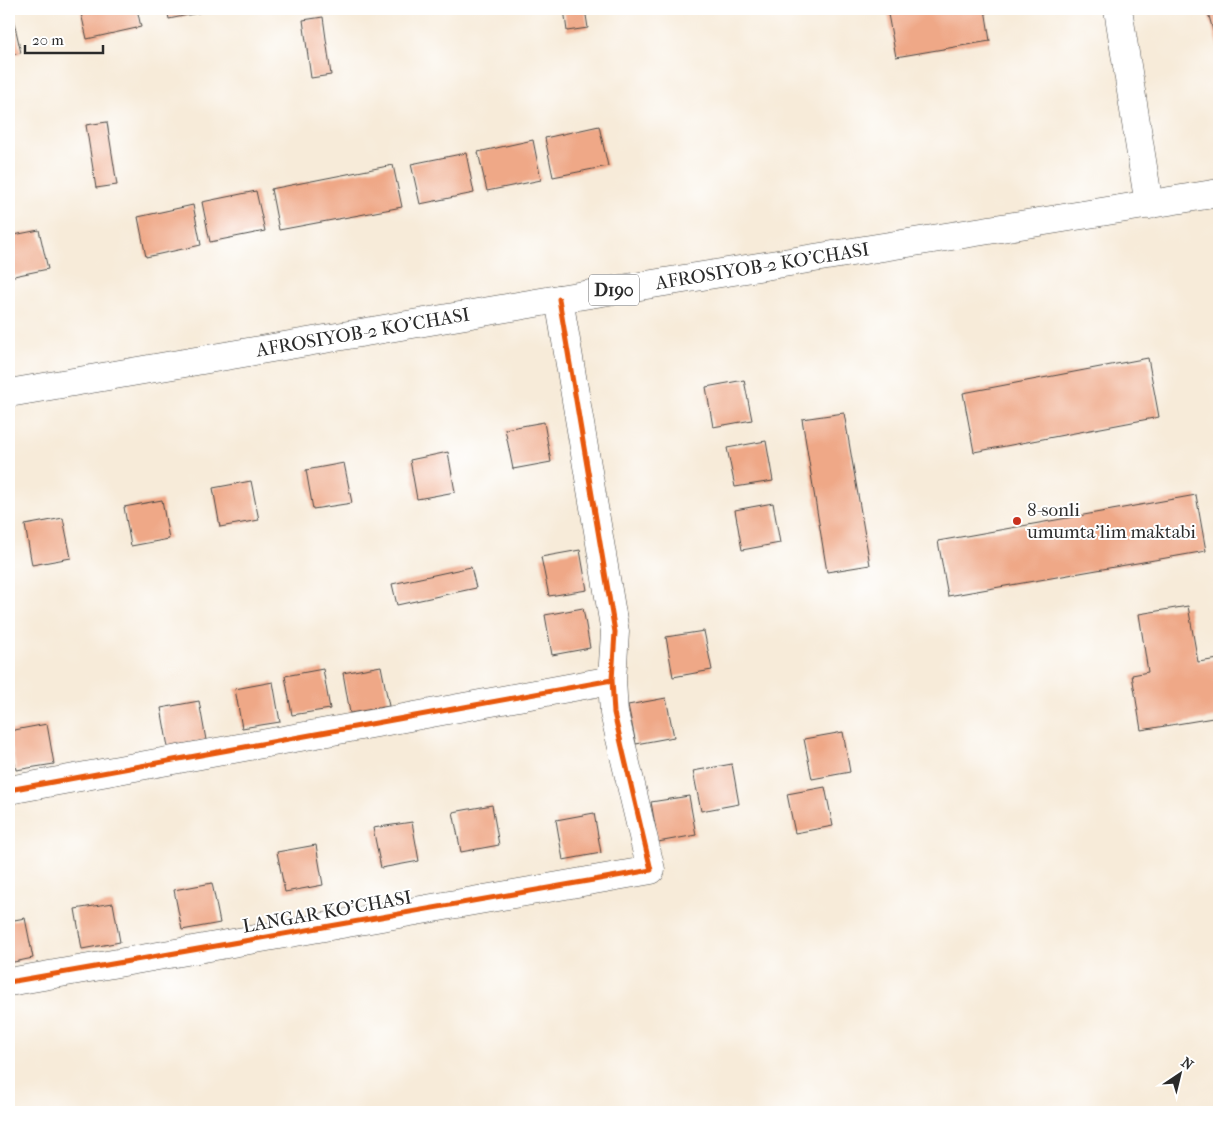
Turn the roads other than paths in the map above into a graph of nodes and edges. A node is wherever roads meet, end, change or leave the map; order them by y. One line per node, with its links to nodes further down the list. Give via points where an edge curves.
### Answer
1 (1118, 9): 3 (street)
2 (1219, 193): 3 (street, AFROSIYOB-2 KO'CHASI / D190)
3 (1149, 205): 4 (street, AFROSIYOB-2 KO'CHASI / D190)
4 (559, 299): 5 (street, AFROSIYOB-2 KO'CHASI / D190); 6 (street, via 615,632)
5 (9, 393)
6 (612, 680): 7 (street); 8 (street, LANGAR KO'CHASI, via 614,713 651,870)
7 (9, 790)
8 (9, 982)

